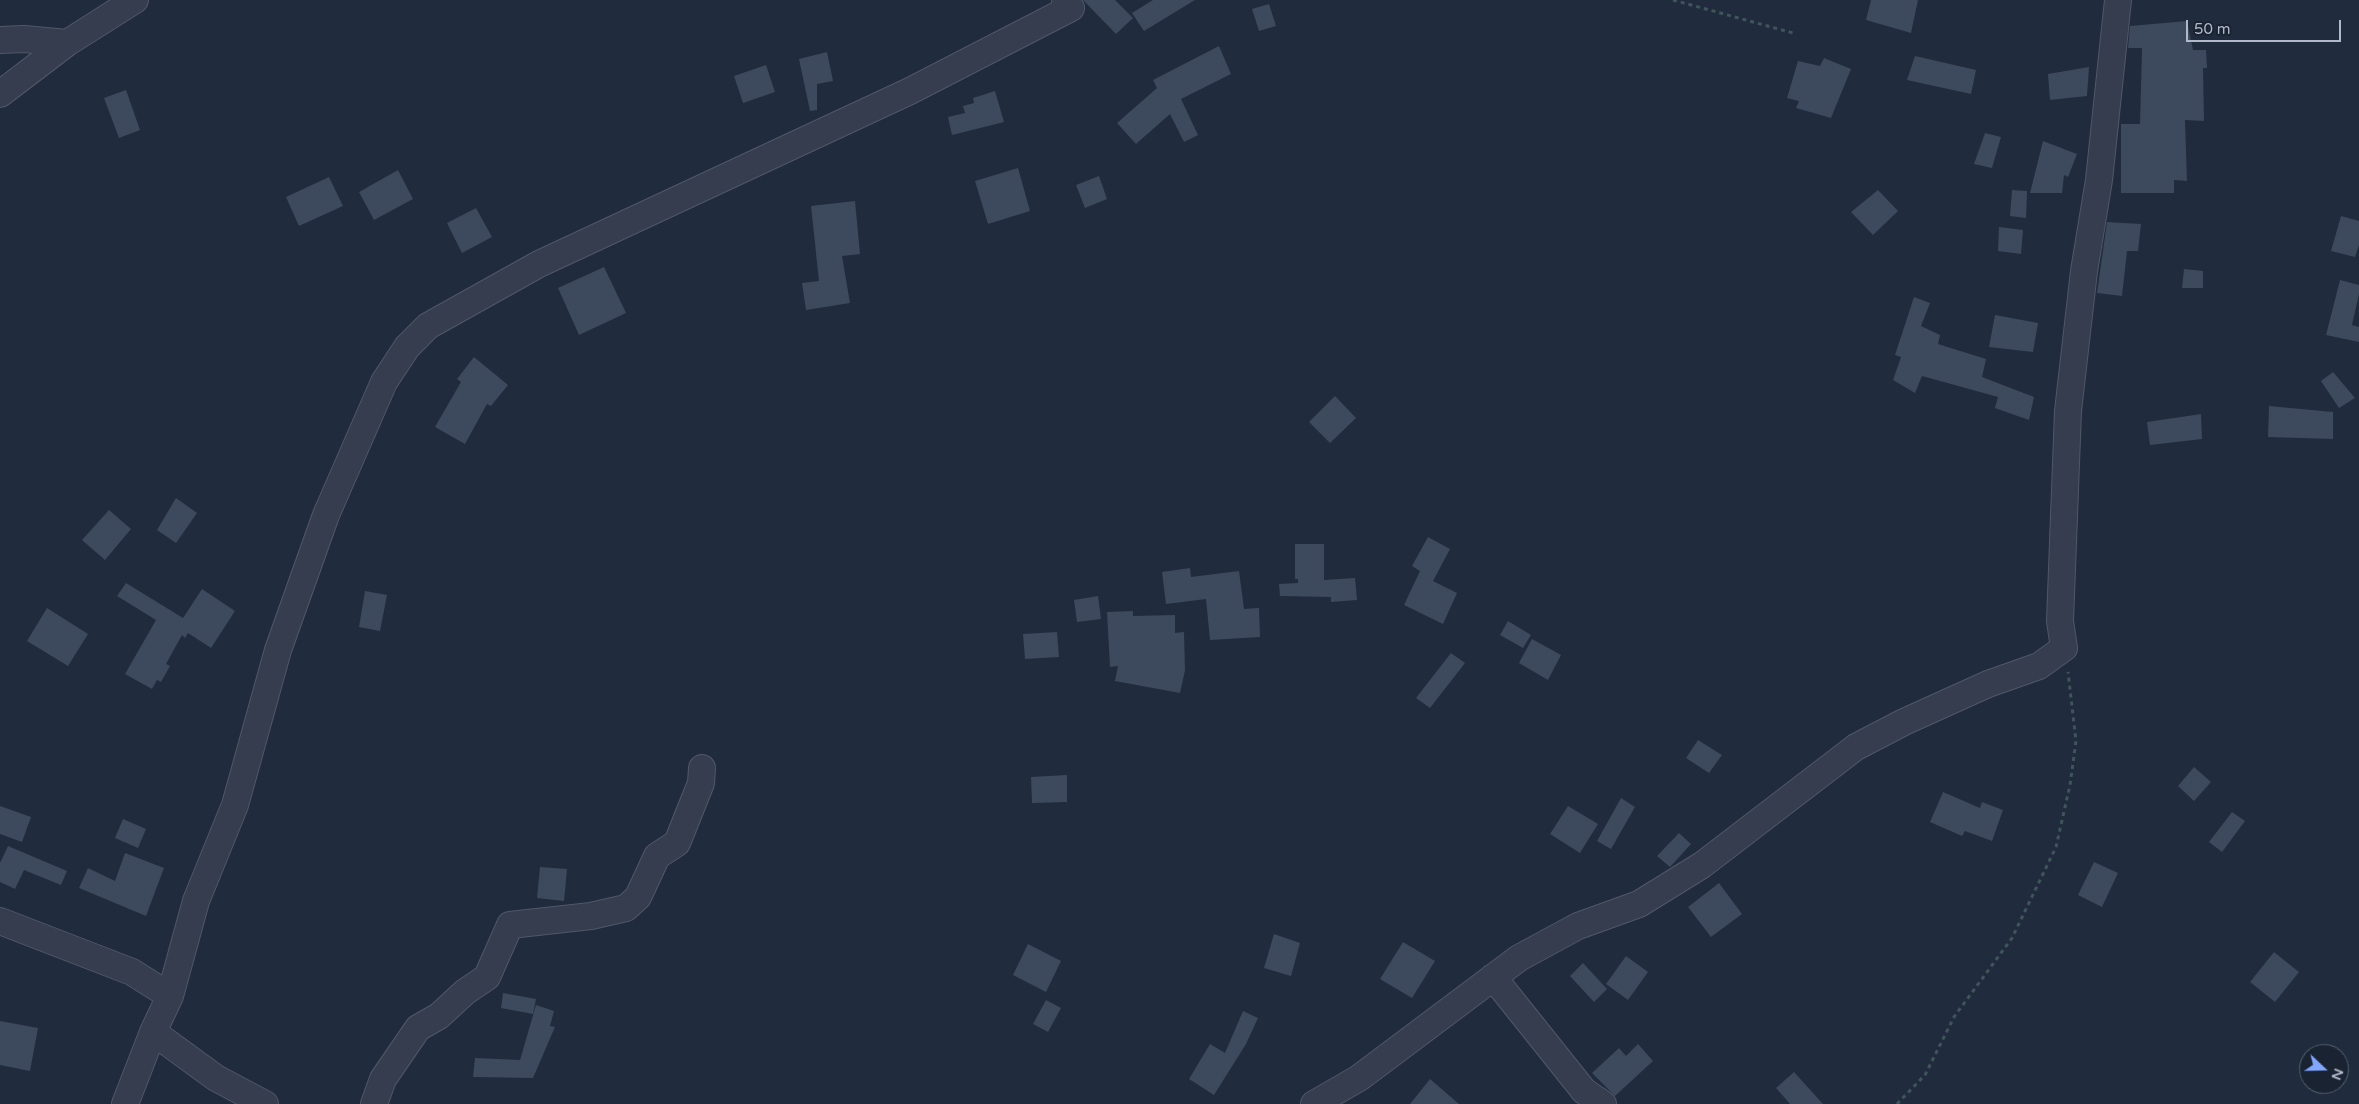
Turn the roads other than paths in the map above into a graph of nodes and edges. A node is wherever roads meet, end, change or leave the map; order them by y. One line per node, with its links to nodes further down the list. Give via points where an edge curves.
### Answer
1 (135, 0): 5 (street)
2 (1065, 0): 10 (street, via 1071,8 910,91 539,264 428,326 407,347 384,382 326,515 278,650 235,804 196,901)
3 (2118, 0): 9 (street, via 2099,180 2084,271 2068,411 2060,621 2064,648 2039,666 1988,684 1856,747 1702,865 1664,890 1639,904 1578,926 1519,958)
4 (0, 40): 5 (street)
5 (68, 43): 6 (street)
6 (0, 94)
7 (702, 768): 14 (street, via 701,783 677,843 657,856 638,897 626,908 591,916 510,925 486,977 439,1016 418,1028 383,1079)
8 (0, 921): 10 (street, via 132,972)
9 (1493, 977): 15 (street, via 1359,1078); 16 (street, via 1584,1091)
10 (170, 996): 11 (street)
11 (152, 1032): 12 (street); 13 (street, via 216,1078)
12 (125, 1104)
13 (265, 1104)
14 (374, 1104)
15 (1314, 1104)
16 (1603, 1104)

